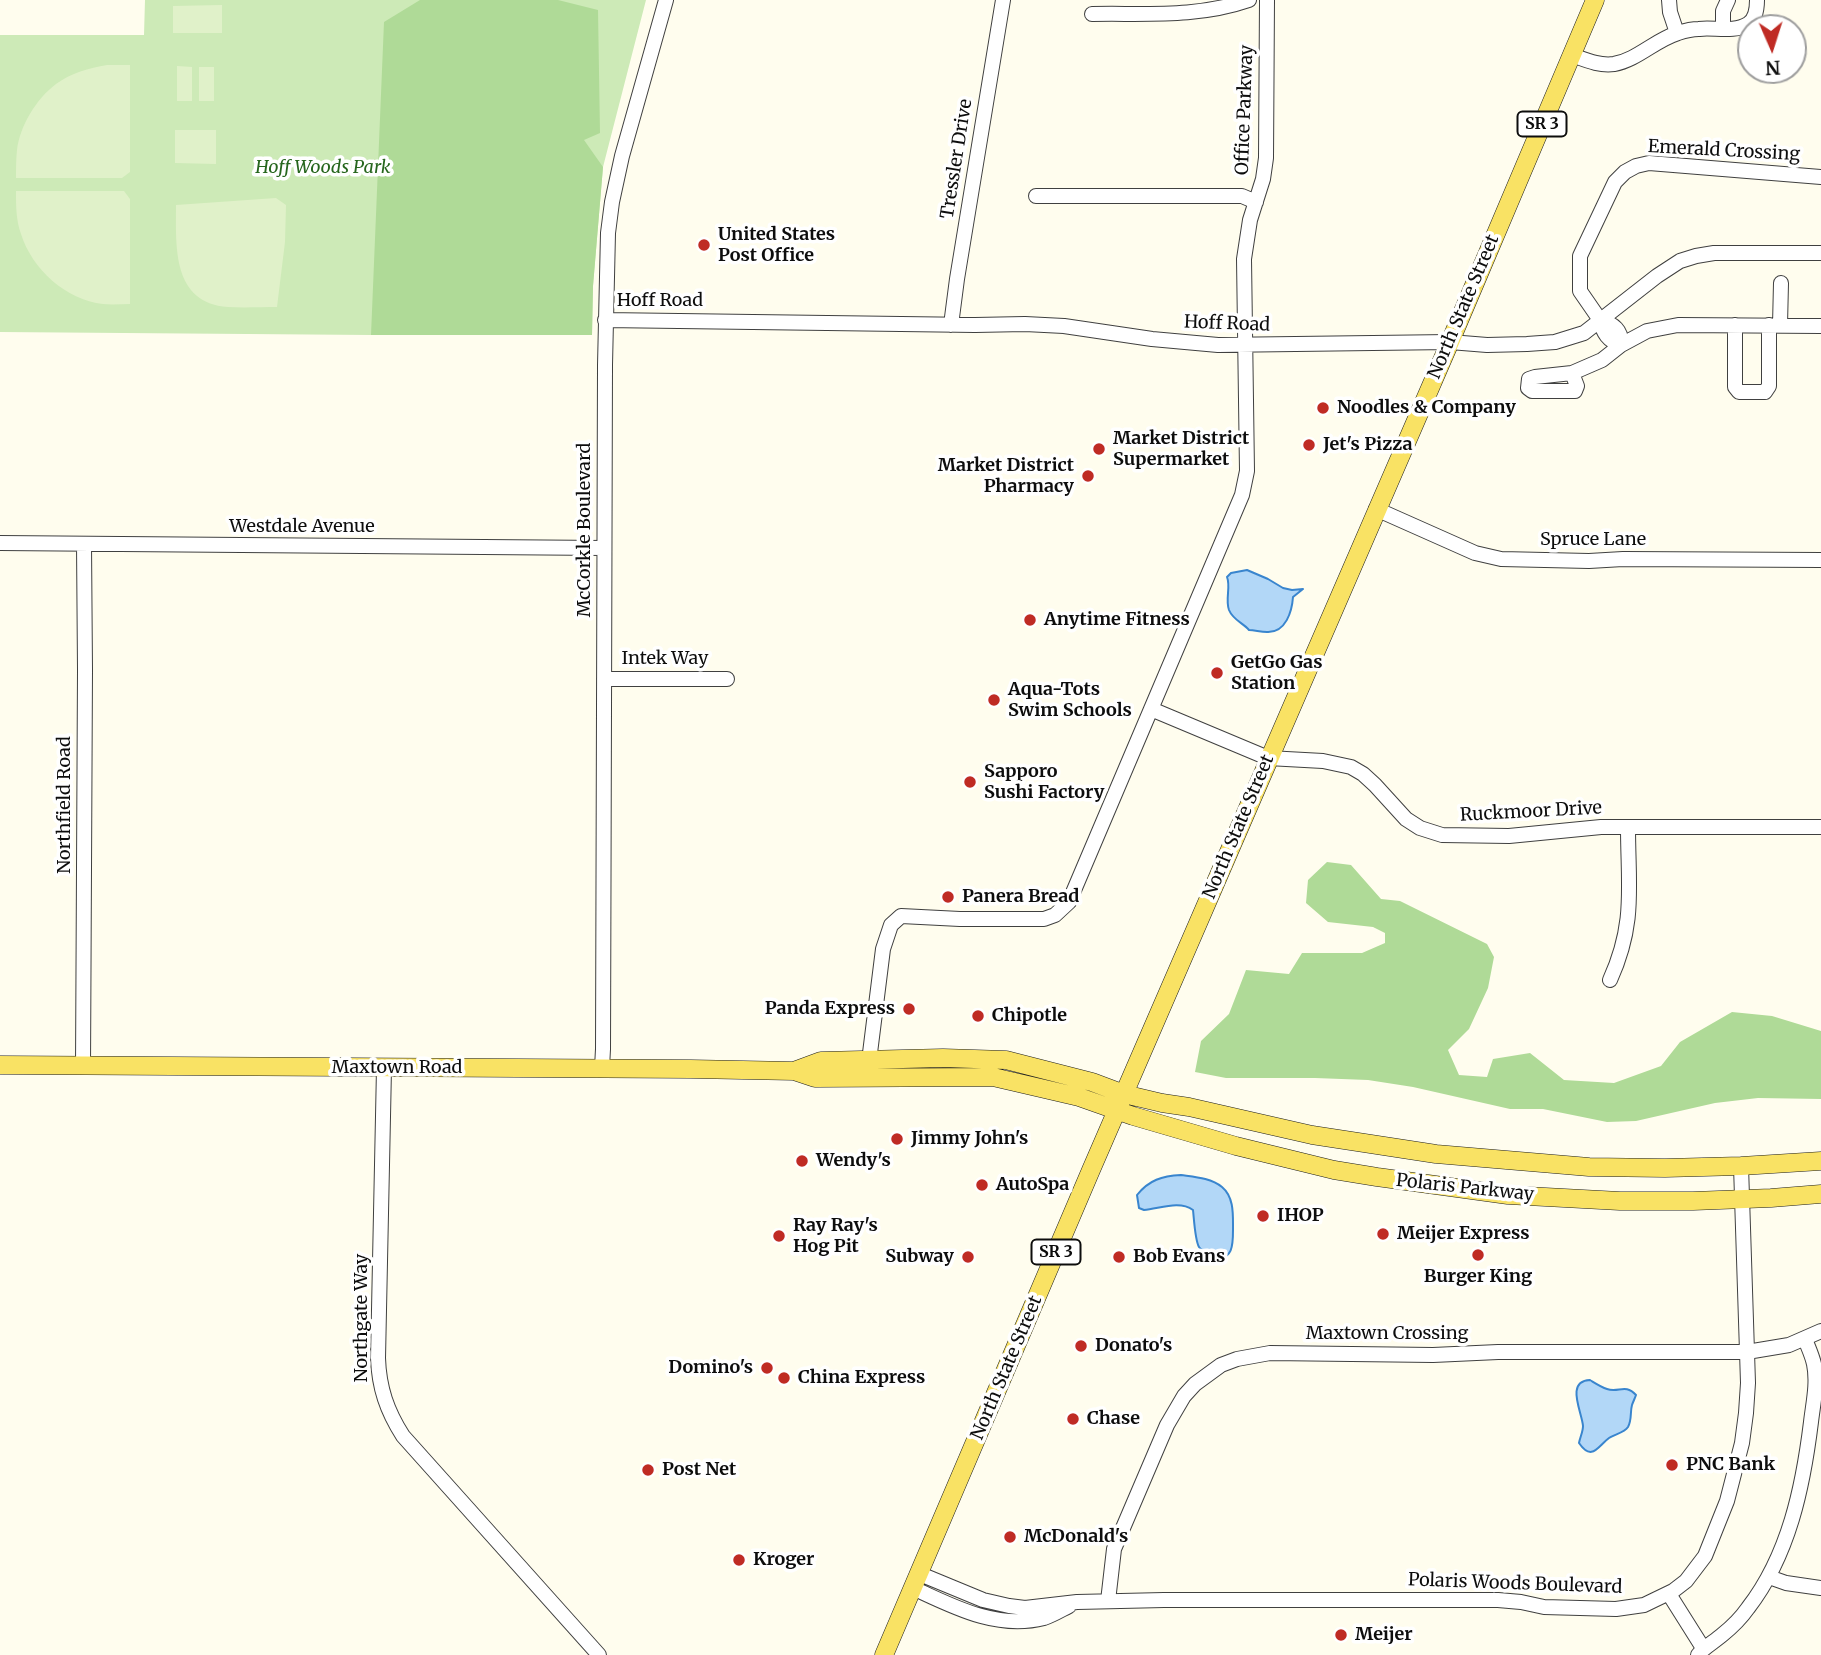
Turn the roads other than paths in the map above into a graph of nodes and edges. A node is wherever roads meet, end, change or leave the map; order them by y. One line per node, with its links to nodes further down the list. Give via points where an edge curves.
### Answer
1 (666, 0): 18 (street, McCorkle Boulevard, via 612,202)
2 (1003, 0): 20 (street, Tressler Drive)
3 (1249, 0): 9 (street, via 1204,12)
4 (1267, 0): 15 (street, Office Parkway, via 1266,159)
5 (1595, 0): 12 (main road, North State Street / SR 3)
6 (1669, 0): 11 (street)
7 (1728, 0): 10 (street)
8 (1757, 0): 10 (street, via 1752,21 1739,28)
9 (1092, 14)
10 (1723, 28): 11 (street)
11 (1677, 33): 12 (street, via 1617,64 1601,65)
12 (1572, 55): 24 (main road, North State Street / SR 3)
13 (1821, 177): 19 (street, Emerald Crossing, via 1649,163 1625,172 1609,193 1580,256 1580,291)
14 (1036, 196): 15 (street, via 1242,196)
15 (1256, 202): 26 (street, Office Parkway, via 1244,259)
16 (1821, 253): 19 (street, Hoff Road, via 1696,256 1657,276)
17 (1781, 283): 22 (street)
18 (605, 320): 20 (street, Hoff Road); 31 (street, McCorkle Boulevard)
19 (1600, 320): 24 (street, Hoff Road, via 1584,333 1555,342); 25 (street, Emerald Crossing, via 1613,324 1622,336)
20 (951, 325): 26 (street, Hoff Road, via 1064,326)
21 (1735, 325): 22 (street); 22 (street, via 1735,387 1740,392 1765,392); 25 (street, via 1678,325 1647,331)
22 (1774, 325): 23 (street)
23 (1821, 326)
24 (1450, 342): 26 (street, Hoff Road); 28 (main road, North State Street / SR 3)
25 (1621, 345): 27 (street)
26 (1245, 346): 35 (street, Office Parkway, via 1247,471 1242,495)
27 (1572, 373)
28 (1376, 509): 32 (street, Spruce Lane, via 1475,553 1500,559); 36 (main road, North State Street / SR 3)
29 (0, 543): 30 (street, Westdale Avenue)
30 (84, 544): 31 (street, Westdale Avenue); 41 (street, Northfield Road)
31 (604, 548): 33 (street, McCorkle Boulevard)
32 (1821, 560)
33 (604, 679): 34 (street, Intek Way); 43 (street, McCorkle Boulevard)
34 (727, 679)
35 (1151, 709): 36 (street, Ruckmoor Drive); 44 (street, Office Parkway, via 1069,901 1055,915 1044,919 901,916 891,925 883,949)
36 (1268, 758): 37 (street, Ruckmoor Drive, via 1352,767 1406,819 1442,835 1509,836); 45 (main road, North State Street / SR 3)
37 (1628, 827): 38 (street, Ruckmoor Drive); 39 (street, via 1628,921)
38 (1821, 827)
39 (1610, 980)
40 (0, 1065): 41 (main road, Maxtown Road)
41 (83, 1066): 42 (main road, Maxtown Road)
42 (384, 1068): 43 (main road, Maxtown Road); 61 (street, Northgate Way, via 378,1358 386,1406 403,1436)
43 (602, 1068): 44 (main road, Maxtown Road, via 794,1071 821,1061)
44 (865, 1069): 45 (main road, Maxtown Road, via 993,1077); 45 (main road, Maxtown Road, via 943,1058 1006,1060 1091,1082)
45 (1120, 1102): 47 (main road, Polaris Parkway, via 1189,1107 1312,1135 1448,1155 1589,1167); 49 (main road, Polaris Parkway, via 1236,1146 1390,1179 1508,1195); 56 (main road, North State Street / SR 3)
46 (1821, 1161): 47 (main road, Polaris Parkway)
47 (1741, 1166): 49 (street, Polaris Woods Boulevard)
48 (1821, 1194): 49 (main road, Polaris Parkway)
49 (1742, 1199): 52 (street, Polaris Woods Boulevard)
50 (1821, 1331): 51 (street, Maxtown Crossing)
51 (1805, 1339): 52 (street, Maxtown Crossing); 53 (street, via 1814,1366 1815,1392)
52 (1747, 1352): 58 (street, Polaris Woods Boulevard, via 1746,1413 1727,1501 1705,1556); 59 (street, Maxtown Crossing, via 1270,1353 1229,1362 1195,1384 1167,1425 1114,1549)
53 (1806, 1466): 54 (street); 55 (street)
54 (1821, 1467)
55 (1769, 1577): 57 (street); 60 (street, via 1736,1623)
56 (916, 1581): 59 (street, Polaris Woods Boulevard, via 972,1614 996,1620 1046,1617 1077,1602); 62 (main road, North State Street / SR 3)
57 (1821, 1588)
58 (1669, 1594): 59 (street, Polaris Woods Boulevard, via 1644,1605 1616,1609 1545,1608 1498,1600); 60 (street)
59 (1108, 1601)
60 (1700, 1652)
61 (599, 1655)
62 (884, 1655)

